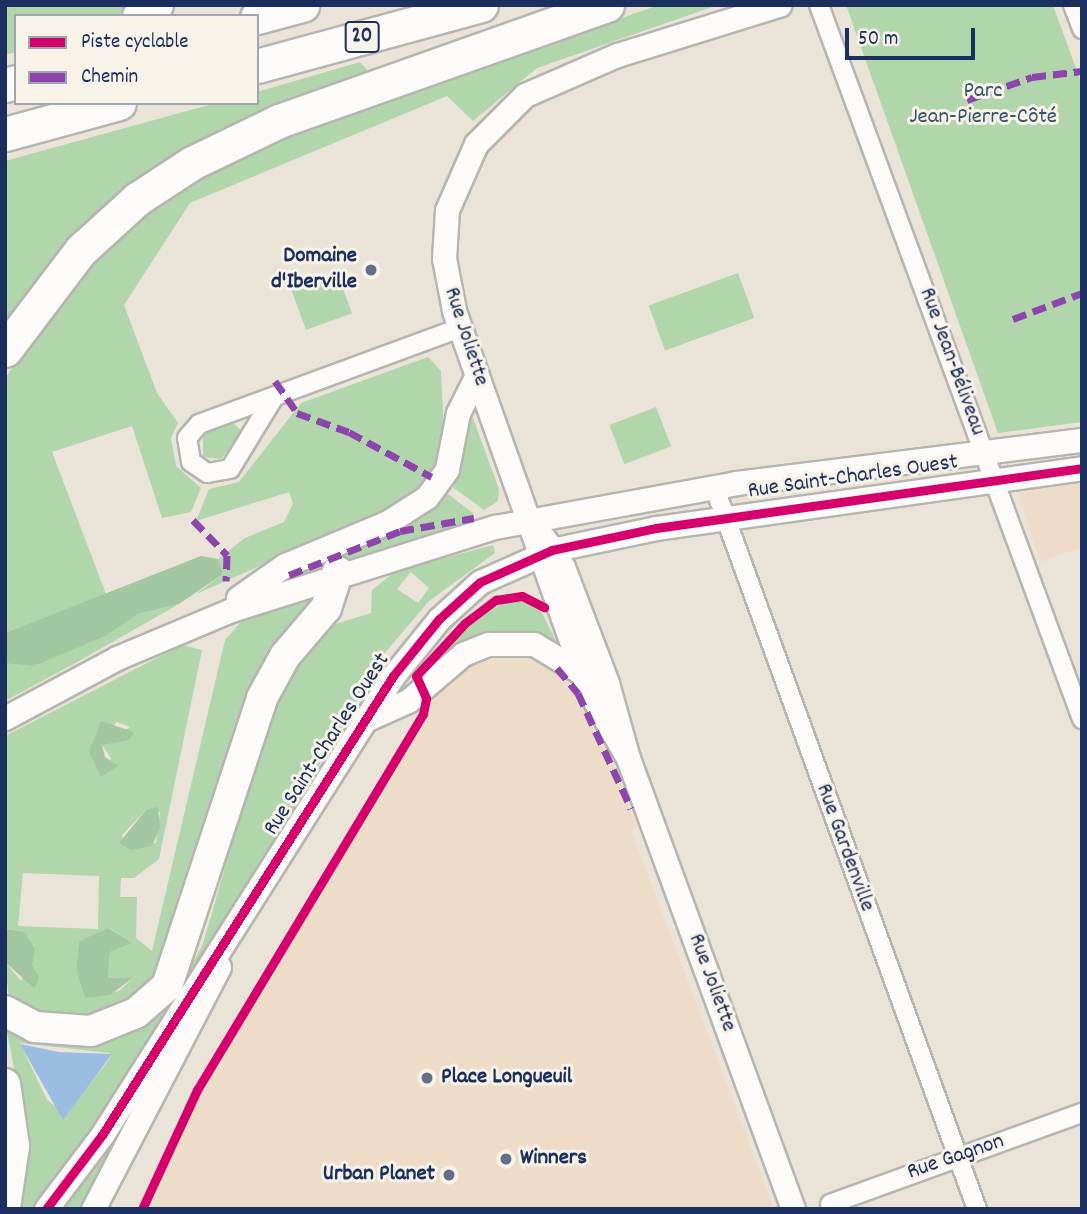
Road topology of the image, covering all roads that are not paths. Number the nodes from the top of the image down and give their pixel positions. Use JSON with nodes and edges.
{"nodes":[{"id":1,"x":302,"y":5,"type":"edge"},
{"id":2,"x":481,"y":5,"type":"edge"},
{"id":3,"x":607,"y":5,"type":"edge"},
{"id":4,"x":779,"y":5,"type":"edge"},
{"id":5,"x":819,"y":5,"type":"edge"},
{"id":6,"x":1073,"y":5,"type":"edge"},
{"id":7,"x":259,"y":16,"type":"edge"},
{"id":8,"x":1082,"y":29,"type":"edge"},
{"id":9,"x":259,"y":65,"type":"edge"},
{"id":10,"x":112,"y":105,"type":"edge"},
{"id":11,"x":5,"y":134,"type":"edge"},
{"id":12,"x":460,"y":328,"type":"junction"},
{"id":13,"x":5,"y":350,"type":"edge"},
{"id":14,"x":477,"y":375,"type":"junction"},
{"id":15,"x":274,"y":397,"type":"junction"},
{"id":16,"x":1082,"y":440,"type":"edge"},
{"id":17,"x":984,"y":451,"type":"junction"},
{"id":18,"x":1082,"y":468,"type":"edge"},
{"id":19,"x":993,"y":477,"type":"junction"},
{"id":20,"x":714,"y":486,"type":"junction"},
{"id":21,"x":722,"y":517,"type":"junction"},
{"id":22,"x":532,"y":521,"type":"junction"},
{"id":23,"x":547,"y":552,"type":"junction"},
{"id":24,"x":338,"y":572,"type":"junction"},
{"id":25,"x":208,"y":619,"type":"junction"},
{"id":26,"x":582,"y":673,"type":"junction"},
{"id":27,"x":5,"y":718,"type":"edge"},
{"id":28,"x":1082,"y":719,"type":"edge"},
{"id":29,"x":363,"y":721,"type":"junction"},
{"id":30,"x":628,"y":758,"type":"junction"},
{"id":31,"x":241,"y":920,"type":"junction"},
{"id":32,"x":5,"y":1011,"type":"edge"},
{"id":33,"x":5,"y":1084,"type":"edge"},
{"id":34,"x":1082,"y":1113,"type":"edge"},
{"id":35,"x":958,"y":1156,"type":"junction"},
{"id":36,"x":830,"y":1204,"type":"dead end"},
{"id":37,"x":5,"y":1208,"type":"edge"},
{"id":38,"x":46,"y":1209,"type":"edge"},
{"id":39,"x":93,"y":1209,"type":"edge"},
{"id":40,"x":793,"y":1209,"type":"edge"},
{"id":41,"x":978,"y":1209,"type":"edge"}],
"edges":[{"from":1,"to":7,"type":"highway"},
{"from":2,"to":9,"type":"highway","number":"20"},
{"from":3,"to":13,"type":"highway"},
{"from":4,"to":12,"type":"street","name":"Rue Joliette"},
{"from":5,"to":17,"type":"street","name":"Rue Jean-Béliveau"},
{"from":6,"to":8,"type":"street"},
{"from":10,"to":11,"type":"highway"},
{"from":12,"to":14,"type":"street","name":"Rue Joliette"},
{"from":12,"to":15,"type":"street"},
{"from":14,"to":22,"type":"street","name":"Rue Joliette"},
{"from":14,"to":25,"type":"street"},
{"from":15,"to":15,"type":"street"},
{"from":16,"to":17,"type":"street","name":"Rue Saint-Charles Ouest"},
{"from":17,"to":19,"type":"street","name":"Rue Jean-Béliveau"},
{"from":17,"to":20,"type":"street","name":"Rue Saint-Charles Ouest"},
{"from":18,"to":19,"type":"street","name":"Rue Saint-Charles Ouest"},
{"from":19,"to":21,"type":"street","name":"Rue Saint-Charles Ouest"},
{"from":19,"to":28,"type":"street","name":"Rue Jean-Béliveau"},
{"from":20,"to":21,"type":"street","name":"Rue Gardenville"},
{"from":20,"to":22,"type":"street","name":"Rue Saint-Charles Ouest"},
{"from":21,"to":23,"type":"street","name":"Rue Saint-Charles Ouest"},
{"from":21,"to":35,"type":"street","name":"Rue Gardenville"},
{"from":22,"to":23,"type":"street","name":"Rue Joliette"},
{"from":22,"to":24,"type":"street","name":"Rue Saint-Charles Ouest"},
{"from":23,"to":26,"type":"street","name":"Rue Joliette"},
{"from":23,"to":29,"type":"street","name":"Rue Saint-Charles Ouest"},
{"from":23,"to":30,"type":"street","name":"Rue Joliette"},
{"from":24,"to":25,"type":"street","name":"Rue Saint-Charles Ouest"},
{"from":24,"to":32,"type":"highway"},
{"from":25,"to":27,"type":"street","name":"Rue Saint-Charles Ouest"},
{"from":26,"to":29,"type":"street"},
{"from":26,"to":30,"type":"street","name":"Rue Joliette"},
{"from":29,"to":31,"type":"street","name":"Rue Saint-Charles Ouest"},
{"from":30,"to":40,"type":"street","name":"Rue Joliette"},
{"from":31,"to":38,"type":"street","name":"Rue Saint-Charles Ouest"},
{"from":31,"to":39,"type":"street"},
{"from":33,"to":37,"type":"highway"},
{"from":34,"to":35,"type":"street","name":"Rue Gagnon"},
{"from":35,"to":36,"type":"street","name":"Rue Gagnon"},
{"from":35,"to":41,"type":"street","name":"Rue Gardenville"}]}
